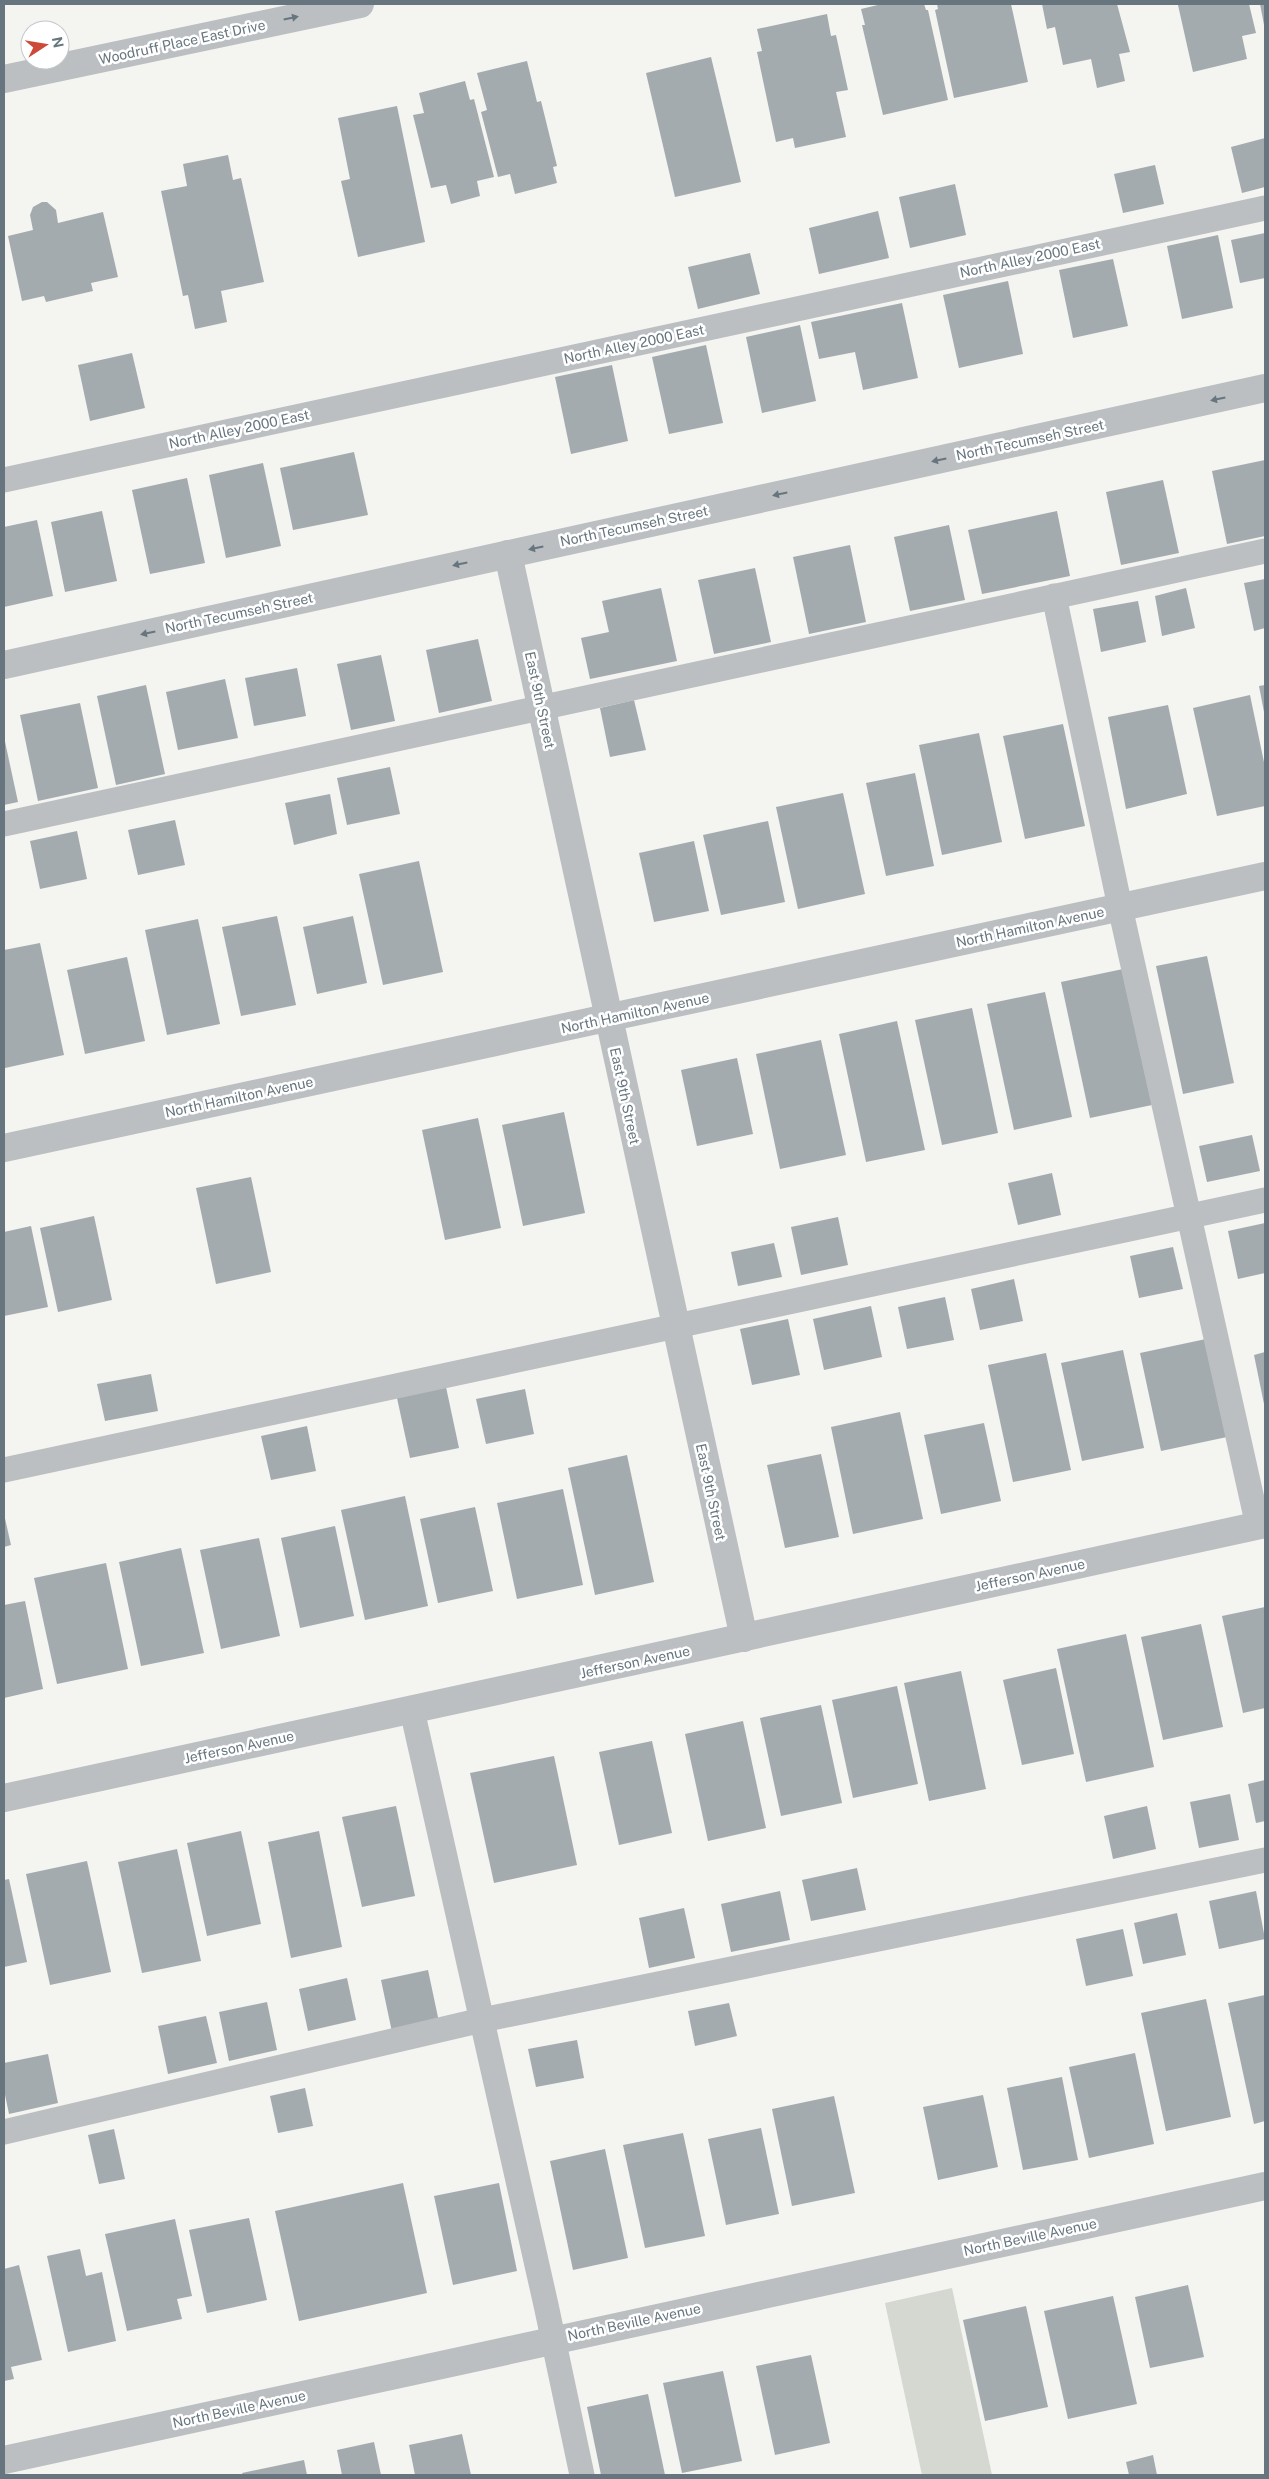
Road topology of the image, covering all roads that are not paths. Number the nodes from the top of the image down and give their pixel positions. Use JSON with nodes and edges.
{"nodes":[{"id":1,"x":360,"y":4,"type":"edge"},
{"id":2,"x":4,"y":79,"type":"edge"},
{"id":3,"x":1265,"y":208,"type":"edge"},
{"id":4,"x":1265,"y":388,"type":"edge"},
{"id":5,"x":4,"y":480,"type":"edge"},
{"id":6,"x":1265,"y":551,"type":"edge"},
{"id":7,"x":508,"y":554,"type":"junction"},
{"id":8,"x":1054,"y":596,"type":"junction"},
{"id":9,"x":4,"y":665,"type":"edge"},
{"id":10,"x":541,"y":707,"type":"junction"},
{"id":11,"x":4,"y":824,"type":"edge"},
{"id":12,"x":1265,"y":876,"type":"edge"},
{"id":13,"x":1120,"y":907,"type":"junction"},
{"id":14,"x":608,"y":1018,"type":"junction"},
{"id":15,"x":4,"y":1148,"type":"edge"},
{"id":16,"x":1265,"y":1200,"type":"edge"},
{"id":17,"x":1189,"y":1216,"type":"junction"},
{"id":18,"x":675,"y":1327,"type":"junction"},
{"id":19,"x":4,"y":1470,"type":"edge"},
{"id":20,"x":1262,"y":1525,"type":"edge"},
{"id":21,"x":744,"y":1638,"type":"junction"},
{"id":22,"x":412,"y":1710,"type":"junction"},
{"id":23,"x":4,"y":1798,"type":"edge"},
{"id":24,"x":1265,"y":1860,"type":"edge"},
{"id":25,"x":482,"y":2020,"type":"junction"},
{"id":26,"x":4,"y":2132,"type":"edge"},
{"id":27,"x":1265,"y":2186,"type":"edge"},
{"id":28,"x":553,"y":2340,"type":"junction"},
{"id":29,"x":4,"y":2460,"type":"edge"},
{"id":30,"x":582,"y":2475,"type":"edge"}],
"edges":[{"from":2,"to":1,"type":"street","name":"Woodruff Place East Drive","one_way":true},
{"from":3,"to":5,"type":"lane","name":"North Alley 2000 East"},
{"from":4,"to":7,"type":"street","name":"North Tecumseh Street","one_way":true},
{"from":6,"to":8,"type":"lane"},
{"from":7,"to":9,"type":"street","name":"North Tecumseh Street","one_way":true},
{"from":7,"to":10,"type":"street","name":"East 9th Street"},
{"from":8,"to":10,"type":"lane"},
{"from":8,"to":13,"type":"lane"},
{"from":10,"to":11,"type":"lane"},
{"from":10,"to":14,"type":"street","name":"East 9th Street"},
{"from":12,"to":13,"type":"street","name":"North Hamilton Avenue"},
{"from":13,"to":14,"type":"street","name":"North Hamilton Avenue"},
{"from":13,"to":17,"type":"lane"},
{"from":14,"to":15,"type":"street","name":"North Hamilton Avenue"},
{"from":14,"to":18,"type":"street","name":"East 9th Street"},
{"from":16,"to":17,"type":"lane"},
{"from":17,"to":18,"type":"lane"},
{"from":17,"to":20,"type":"lane"},
{"from":18,"to":19,"type":"lane"},
{"from":18,"to":21,"type":"street","name":"East 9th Street"},
{"from":20,"to":21,"type":"street","name":"Jefferson Avenue"},
{"from":21,"to":22,"type":"street","name":"Jefferson Avenue"},
{"from":22,"to":23,"type":"street","name":"Jefferson Avenue"},
{"from":22,"to":25,"type":"lane"},
{"from":24,"to":25,"type":"lane"},
{"from":25,"to":26,"type":"lane"},
{"from":25,"to":28,"type":"lane"},
{"from":27,"to":28,"type":"street","name":"North Beville Avenue"},
{"from":28,"to":29,"type":"street","name":"North Beville Avenue"},
{"from":28,"to":30,"type":"lane"}]}
